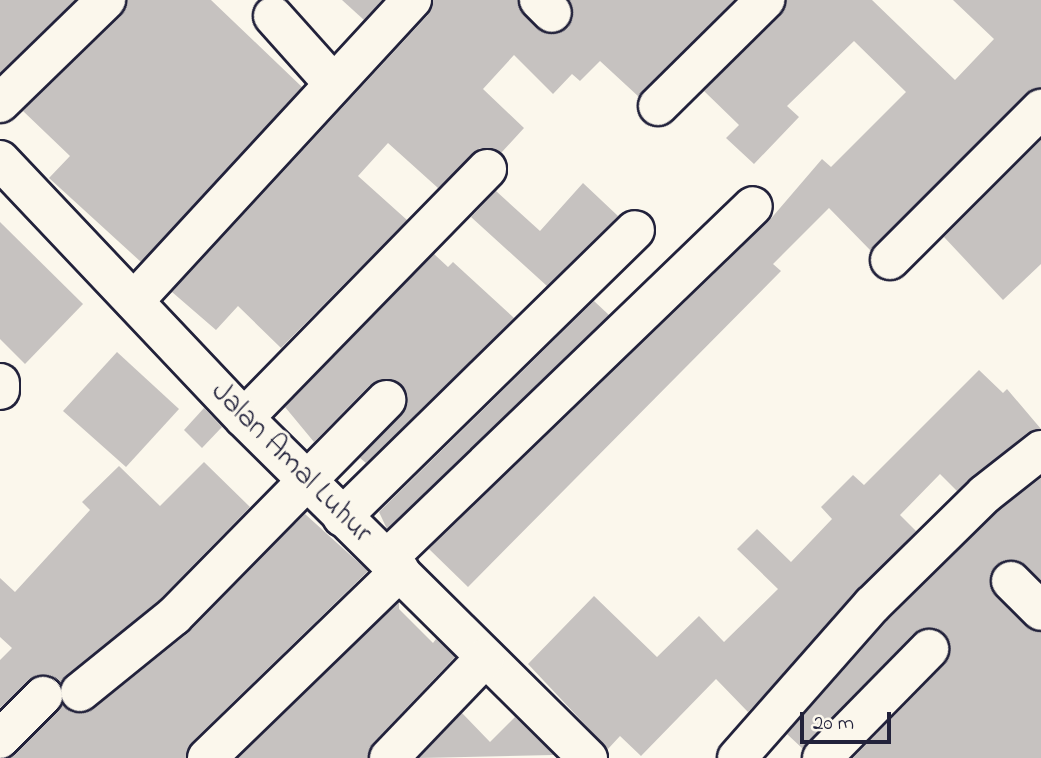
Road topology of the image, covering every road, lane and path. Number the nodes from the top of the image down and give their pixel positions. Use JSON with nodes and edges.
{"nodes":[{"id":1,"x":106,"y":0,"type":"edge"},
{"id":2,"x":412,"y":0,"type":"edge"},
{"id":3,"x":765,"y":0,"type":"edge"},
{"id":4,"x":273,"y":16,"type":"dead end"},
{"id":5,"x":333,"y":83,"type":"junction"},
{"id":6,"x":0,"y":103,"type":"edge"},
{"id":7,"x":658,"y":106,"type":"dead end"},
{"id":8,"x":1041,"y":109,"type":"edge"},
{"id":9,"x":0,"y":160,"type":"edge"},
{"id":10,"x":487,"y":169,"type":"dead end"},
{"id":11,"x":753,"y":206,"type":"dead end"},
{"id":12,"x":635,"y":230,"type":"dead end"},
{"id":13,"x":890,"y":260,"type":"dead end"},
{"id":14,"x":134,"y":301,"type":"junction"},
{"id":15,"x":0,"y":383,"type":"edge"},
{"id":16,"x":0,"y":390,"type":"edge"},
{"id":17,"x":386,"y":400,"type":"dead end"},
{"id":18,"x":244,"y":418,"type":"junction"},
{"id":19,"x":1041,"y":450,"type":"edge"},
{"id":20,"x":307,"y":481,"type":"junction"},
{"id":21,"x":342,"y":517,"type":"junction"},
{"id":22,"x":394,"y":565,"type":"junction"},
{"id":23,"x":1011,"y":581,"type":"dead end"},
{"id":24,"x":1041,"y":611,"type":"edge"},
{"id":25,"x":929,"y":649,"type":"dead end"},
{"id":26,"x":485,"y":657,"type":"junction"},
{"id":27,"x":0,"y":738,"type":"edge"},
{"id":28,"x":579,"y":755,"type":"edge"},
{"id":29,"x":207,"y":758,"type":"edge"},
{"id":30,"x":389,"y":758,"type":"edge"},
{"id":31,"x":737,"y":758,"type":"edge"},
{"id":32,"x":822,"y":758,"type":"edge"}],
"edges":[{"from":1,"to":6,"type":"street"},
{"from":2,"to":5,"type":"street"},
{"from":3,"to":7,"type":"street"},
{"from":4,"to":5,"type":"street"},
{"from":5,"to":14,"type":"street"},
{"from":8,"to":13,"type":"street"},
{"from":9,"to":14,"type":"street","name":"Jalan Amal Luhur"},
{"from":10,"to":18,"type":"street"},
{"from":11,"to":22,"type":"street"},
{"from":12,"to":21,"type":"street"},
{"from":14,"to":18,"type":"street","name":"Jalan Amal Luhur"},
{"from":15,"to":16,"type":"street"},
{"from":17,"to":20,"type":"street"},
{"from":18,"to":20,"type":"street","name":"Jalan Amal Luhur"},
{"from":19,"to":31,"type":"street"},
{"from":20,"to":21,"type":"street","name":"Jalan Amal Luhur"},
{"from":20,"to":27,"type":"street"},
{"from":21,"to":22,"type":"street","name":"Jalan Amal Luhur"},
{"from":22,"to":26,"type":"street","name":"Jalan Amal Luhur"},
{"from":22,"to":29,"type":"street"},
{"from":23,"to":24,"type":"street"},
{"from":25,"to":32,"type":"street"},
{"from":26,"to":28,"type":"street","name":"Jalan Amal Luhur"},
{"from":26,"to":30,"type":"street"}]}
